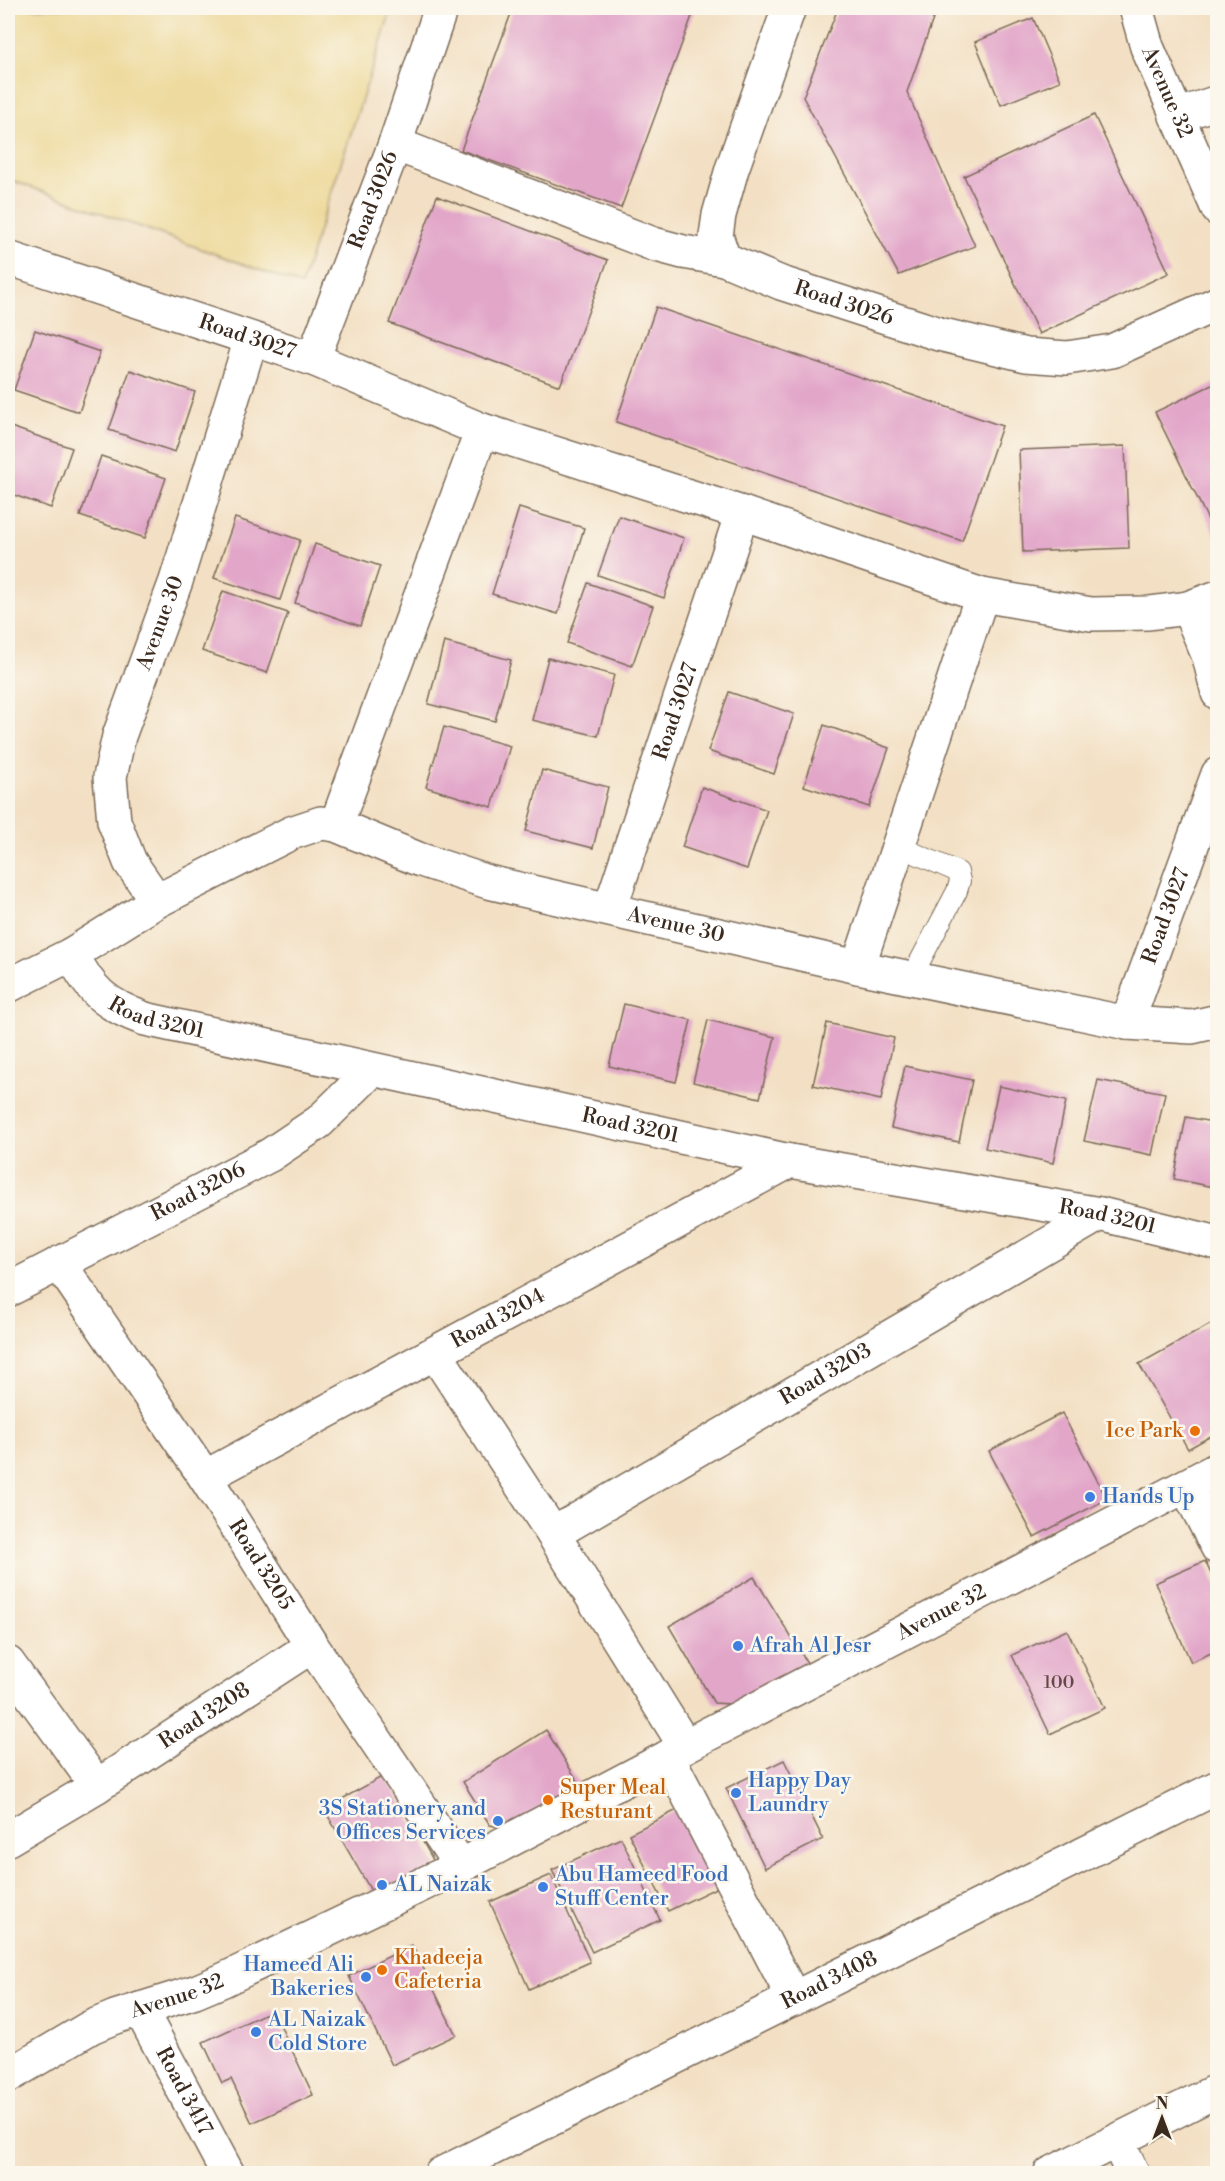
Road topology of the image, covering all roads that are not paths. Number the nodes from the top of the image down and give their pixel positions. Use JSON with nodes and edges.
{"nodes":[{"id":1,"x":441,"y":8,"type":"edge"},
{"id":2,"x":789,"y":8,"type":"edge"},
{"id":3,"x":1136,"y":8,"type":"edge"},
{"id":4,"x":1218,"y":102,"type":"edge"},
{"id":5,"x":1176,"y":116,"type":"junction"},
{"id":6,"x":395,"y":144,"type":"junction"},
{"id":7,"x":1218,"y":209,"type":"edge"},
{"id":8,"x":8,"y":258,"type":"edge"},
{"id":9,"x":724,"y":259,"type":"junction"},
{"id":10,"x":1218,"y":303,"type":"edge"},
{"id":11,"x":251,"y":339,"type":"junction"},
{"id":12,"x":313,"y":359,"type":"junction"},
{"id":13,"x":482,"y":430,"type":"junction"},
{"id":14,"x":742,"y":513,"type":"junction"},
{"id":15,"x":982,"y":595,"type":"junction"},
{"id":16,"x":1203,"y":602,"type":"edge"},
{"id":17,"x":1218,"y":693,"type":"edge"},
{"id":18,"x":1218,"y":774,"type":"edge"},
{"id":19,"x":336,"y":825,"type":"junction"},
{"id":20,"x":898,"y":846,"type":"junction"},
{"id":21,"x":157,"y":901,"type":"junction"},
{"id":22,"x":610,"y":909,"type":"junction"},
{"id":23,"x":72,"y":954,"type":"junction"},
{"id":24,"x":858,"y":967,"type":"junction"},
{"id":25,"x":911,"y":978,"type":"junction"},
{"id":26,"x":8,"y":986,"type":"edge"},
{"id":27,"x":1218,"y":1021,"type":"edge"},
{"id":28,"x":1126,"y":1023,"type":"junction"},
{"id":29,"x":372,"y":1070,"type":"junction"},
{"id":30,"x":790,"y":1161,"type":"junction"},
{"id":31,"x":1100,"y":1214,"type":"junction"},
{"id":32,"x":1218,"y":1243,"type":"edge"},
{"id":33,"x":59,"y":1263,"type":"junction"},
{"id":34,"x":8,"y":1290,"type":"edge"},
{"id":35,"x":435,"y":1353,"type":"junction"},
{"id":36,"x":1218,"y":1469,"type":"edge"},
{"id":37,"x":205,"y":1477,"type":"junction"},
{"id":38,"x":1186,"y":1486,"type":"junction"},
{"id":39,"x":553,"y":1534,"type":"junction"},
{"id":40,"x":1218,"y":1548,"type":"edge"},
{"id":41,"x":312,"y":1646,"type":"junction"},
{"id":42,"x":8,"y":1663,"type":"edge"},
{"id":43,"x":677,"y":1752,"type":"junction"},
{"id":44,"x":97,"y":1786,"type":"junction"},
{"id":45,"x":1218,"y":1787,"type":"edge"},
{"id":46,"x":8,"y":1839,"type":"edge"},
{"id":47,"x":461,"y":1866,"type":"junction"},
{"id":48,"x":794,"y":1999,"type":"junction"},
{"id":49,"x":140,"y":2009,"type":"junction"},
{"id":50,"x":8,"y":2076,"type":"edge"},
{"id":51,"x":1218,"y":2090,"type":"edge"},
{"id":52,"x":1117,"y":2141,"type":"junction"},
{"id":53,"x":228,"y":2174,"type":"edge"},
{"id":54,"x":441,"y":2174,"type":"edge"},
{"id":55,"x":1050,"y":2174,"type":"edge"},
{"id":56,"x":1133,"y":2174,"type":"edge"}],
"edges":[{"from":1,"to":6,"type":"street","name":"Road 3026"},
{"from":2,"to":9,"type":"street"},
{"from":3,"to":5,"type":"street","name":"Avenue 32"},
{"from":4,"to":5,"type":"street"},
{"from":5,"to":7,"type":"street","name":"Avenue 32"},
{"from":6,"to":9,"type":"street","name":"Road 3026"},
{"from":6,"to":12,"type":"street","name":"Road 3026"},
{"from":8,"to":11,"type":"street","name":"Road 3027"},
{"from":9,"to":10,"type":"street","name":"Road 3026"},
{"from":11,"to":12,"type":"street","name":"Road 3027"},
{"from":11,"to":21,"type":"street","name":"Avenue 30"},
{"from":12,"to":13,"type":"street","name":"Road 3027"},
{"from":13,"to":14,"type":"street","name":"Road 3027"},
{"from":13,"to":19,"type":"street"},
{"from":14,"to":15,"type":"street","name":"Road 3027"},
{"from":14,"to":22,"type":"street","name":"Road 3027"},
{"from":15,"to":16,"type":"street","name":"Road 3027"},
{"from":15,"to":20,"type":"street"},
{"from":16,"to":17,"type":"street","name":"Road 3027"},
{"from":18,"to":28,"type":"street","name":"Road 3027"},
{"from":19,"to":21,"type":"street","name":"Avenue 30"},
{"from":19,"to":22,"type":"street","name":"Avenue 30"},
{"from":20,"to":24,"type":"street"},
{"from":20,"to":25,"type":"lane"},
{"from":21,"to":23,"type":"street","name":"Avenue 30"},
{"from":22,"to":24,"type":"street","name":"Avenue 30"},
{"from":23,"to":26,"type":"street","name":"Avenue 30"},
{"from":23,"to":29,"type":"street","name":"Road 3201"},
{"from":24,"to":25,"type":"street","name":"Avenue 30"},
{"from":25,"to":28,"type":"street","name":"Avenue 30"},
{"from":27,"to":28,"type":"street","name":"Avenue 30"},
{"from":29,"to":30,"type":"street","name":"Road 3201"},
{"from":29,"to":33,"type":"street","name":"Road 3206"},
{"from":30,"to":31,"type":"street","name":"Road 3201"},
{"from":30,"to":35,"type":"street","name":"Road 3204"},
{"from":31,"to":32,"type":"street","name":"Road 3201"},
{"from":31,"to":39,"type":"street","name":"Road 3203"},
{"from":33,"to":34,"type":"street","name":"Road 3206"},
{"from":33,"to":37,"type":"street","name":"Road 3205"},
{"from":35,"to":37,"type":"street","name":"Road 3204"},
{"from":35,"to":39,"type":"street"},
{"from":36,"to":38,"type":"street","name":"Avenue 32"},
{"from":37,"to":41,"type":"street","name":"Road 3205"},
{"from":38,"to":40,"type":"street"},
{"from":38,"to":43,"type":"street","name":"Avenue 32"},
{"from":39,"to":43,"type":"street"},
{"from":41,"to":44,"type":"street","name":"Road 3208"},
{"from":41,"to":47,"type":"street","name":"Road 3205"},
{"from":42,"to":44,"type":"street"},
{"from":43,"to":47,"type":"street","name":"Avenue 32"},
{"from":43,"to":48,"type":"street"},
{"from":44,"to":46,"type":"street","name":"Road 3208"},
{"from":45,"to":48,"type":"street","name":"Road 3408"},
{"from":47,"to":49,"type":"street","name":"Avenue 32"},
{"from":48,"to":54,"type":"street","name":"Road 3408"},
{"from":49,"to":50,"type":"street","name":"Avenue 32"},
{"from":49,"to":53,"type":"street","name":"Road 3417"},
{"from":51,"to":52,"type":"street"},
{"from":52,"to":55,"type":"street"},
{"from":52,"to":56,"type":"street"}]}
